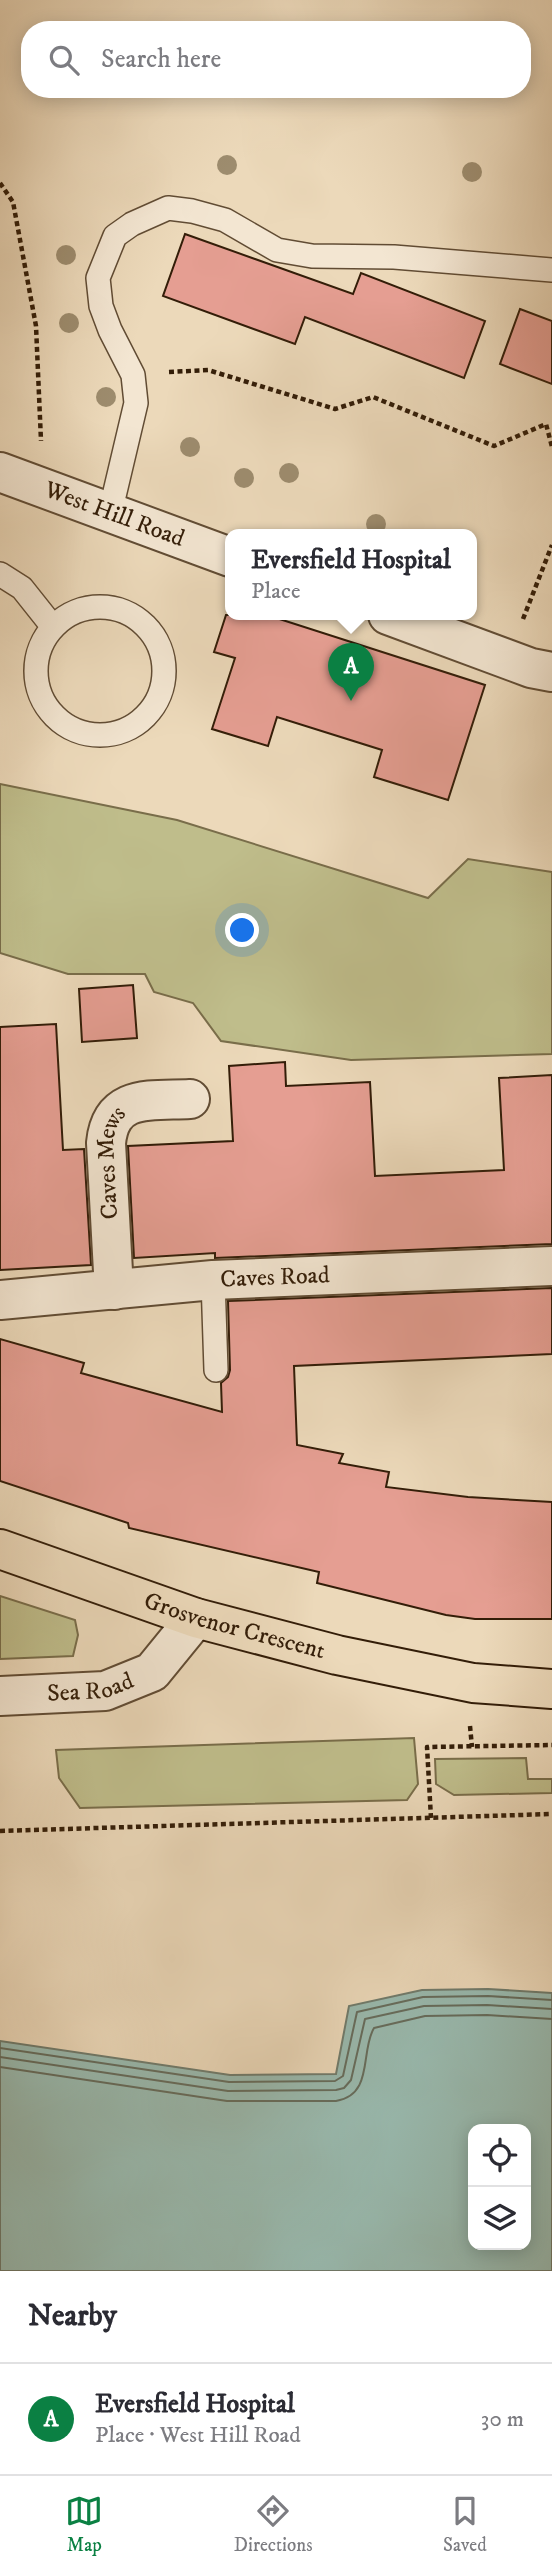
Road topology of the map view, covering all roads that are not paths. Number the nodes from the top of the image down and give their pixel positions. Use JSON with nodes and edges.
{"nodes":[{"id":1,"x":552,"y":270,"type":"edge"},
{"id":2,"x":0,"y":472,"type":"edge"},
{"id":3,"x":110,"y":513,"type":"junction"},
{"id":4,"x":225,"y":555,"type":"edge"},
{"id":5,"x":0,"y":574,"type":"edge"},
{"id":6,"x":402,"y":620,"type":"edge"},
{"id":7,"x":53,"y":627,"type":"junction"},
{"id":8,"x":552,"y":672,"type":"edge"},
{"id":9,"x":190,"y":1098,"type":"dead end"},
{"id":10,"x":552,"y":1266,"type":"edge"},
{"id":11,"x":213,"y":1280,"type":"junction"},
{"id":12,"x":114,"y":1290,"type":"junction"},
{"id":13,"x":0,"y":1300,"type":"edge"},
{"id":14,"x":216,"y":1370,"type":"dead end"},
{"id":15,"x":0,"y":1549,"type":"edge"},
{"id":16,"x":196,"y":1618,"type":"junction"},
{"id":17,"x":552,"y":1689,"type":"edge"},
{"id":18,"x":0,"y":1696,"type":"edge"}],
"edges":[{"from":1,"to":3,"type":"lane"},
{"from":2,"to":3,"type":"street","name":"West Hill Road"},
{"from":3,"to":4,"type":"street","name":"West Hill Road"},
{"from":5,"to":7,"type":"lane"},
{"from":6,"to":8,"type":"street"},
{"from":7,"to":7,"type":"lane"},
{"from":9,"to":12,"type":"street","name":"Caves Mews"},
{"from":10,"to":11,"type":"street","name":"Caves Road"},
{"from":11,"to":12,"type":"street","name":"Caves Road"},
{"from":11,"to":14,"type":"lane"},
{"from":12,"to":13,"type":"street","name":"Caves Road"},
{"from":15,"to":16,"type":"highway","name":"Grosvenor Crescent"},
{"from":16,"to":17,"type":"highway","name":"Grosvenor Crescent"},
{"from":16,"to":18,"type":"street","name":"Sea Road"}]}
